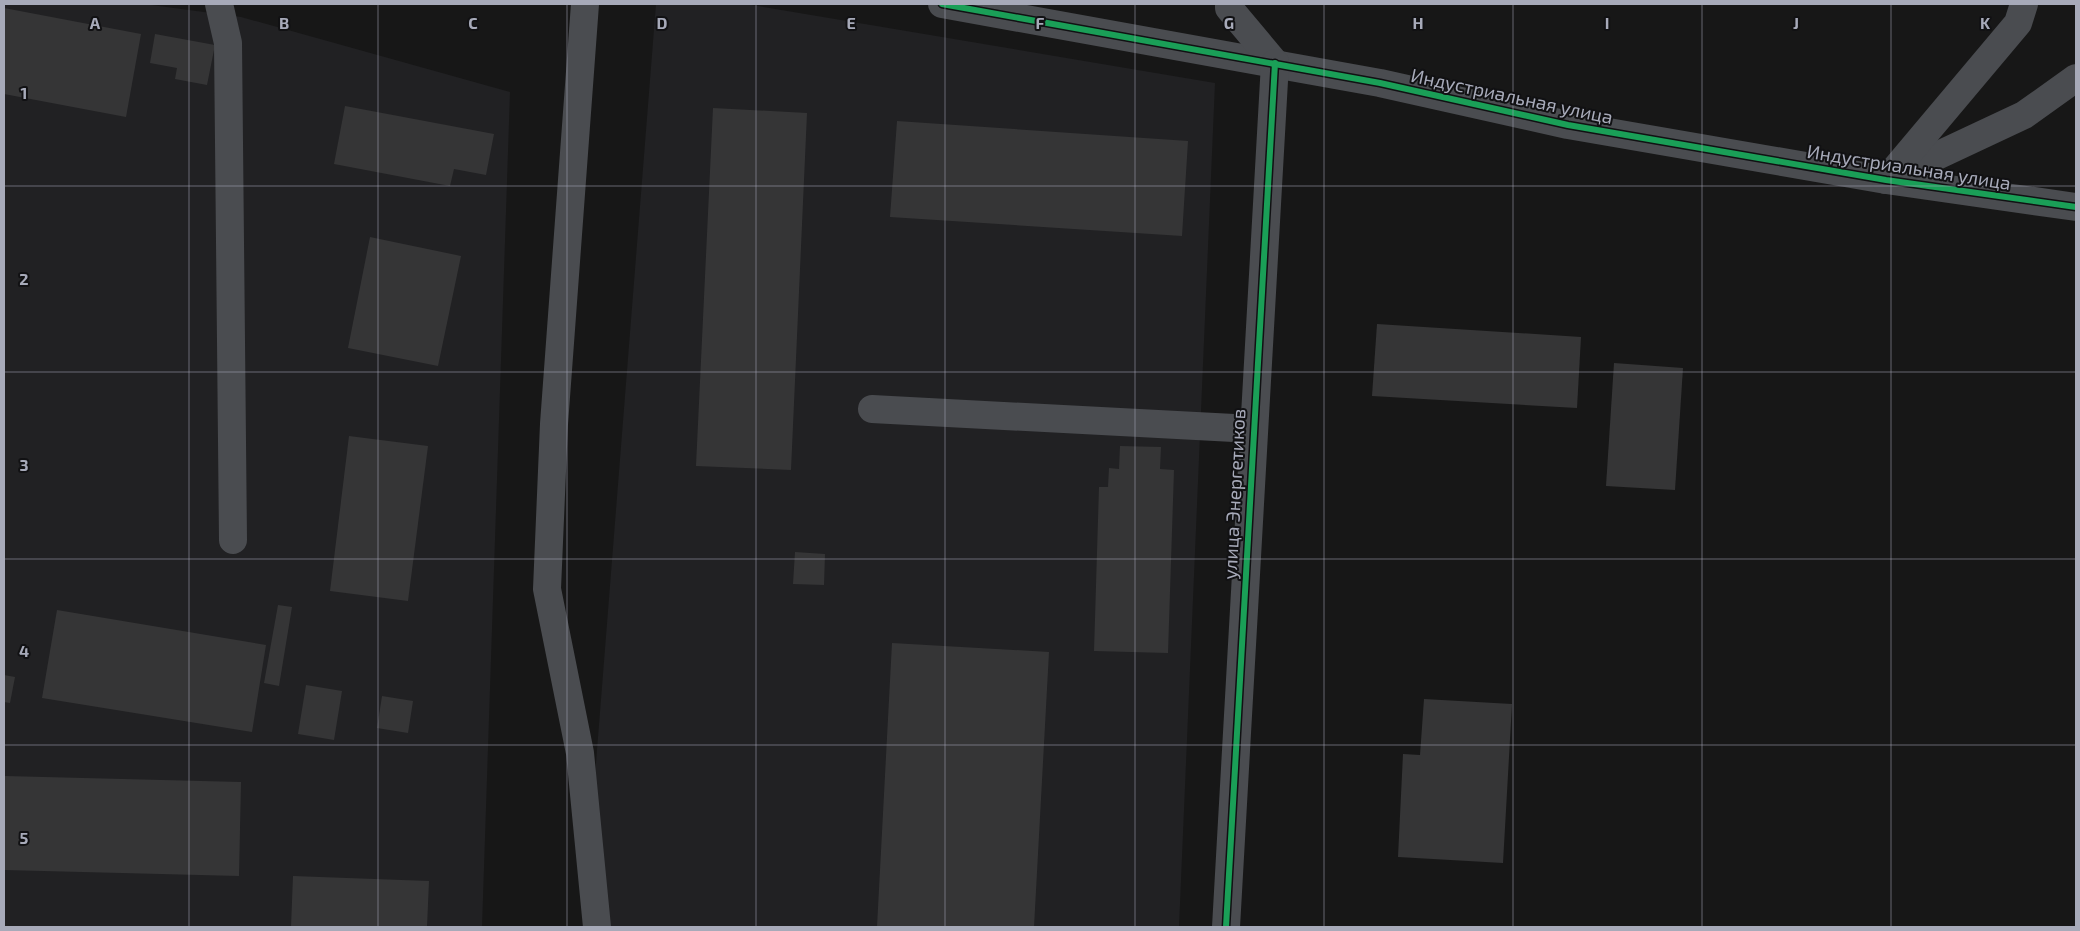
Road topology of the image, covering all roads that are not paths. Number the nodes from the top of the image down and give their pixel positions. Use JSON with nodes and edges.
{"nodes":[{"id":1,"x":219,"y":4,"type":"edge"},
{"id":2,"x":586,"y":4,"type":"edge"},
{"id":3,"x":942,"y":4,"type":"edge"},
{"id":4,"x":1229,"y":4,"type":"edge"},
{"id":5,"x":2024,"y":4,"type":"edge"},
{"id":6,"x":1275,"y":63,"type":"junction"},
{"id":7,"x":2076,"y":78,"type":"edge"},
{"id":8,"x":1886,"y":180,"type":"junction"},
{"id":9,"x":2076,"y":207,"type":"edge"},
{"id":10,"x":872,"y":409,"type":"dead end"},
{"id":11,"x":1253,"y":429,"type":"junction"},
{"id":12,"x":233,"y":540,"type":"dead end"},
{"id":13,"x":597,"y":927,"type":"edge"},
{"id":14,"x":1226,"y":927,"type":"edge"}],
"edges":[{"from":1,"to":12,"type":"street"},
{"from":2,"to":13,"type":"street"},
{"from":3,"to":6,"type":"street","name":"Индустриальная улица"},
{"from":4,"to":6,"type":"street"},
{"from":5,"to":8,"type":"street"},
{"from":6,"to":8,"type":"street","name":"Индустриальная улица"},
{"from":6,"to":11,"type":"street","name":"улица Энергетиков"},
{"from":7,"to":8,"type":"street"},
{"from":8,"to":9,"type":"street","name":"Индустриальная улица"},
{"from":10,"to":11,"type":"street"},
{"from":11,"to":14,"type":"street","name":"улица Энергетиков"}]}
